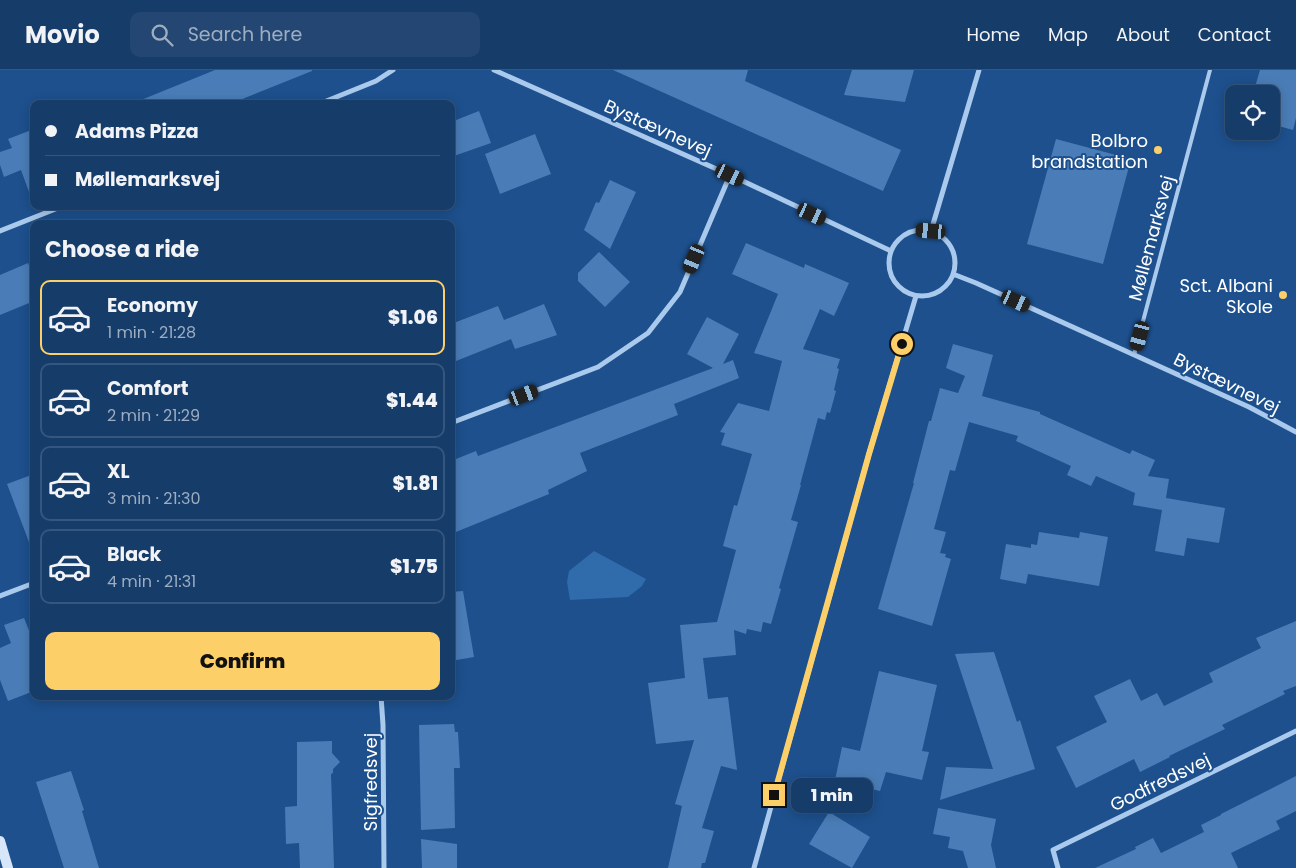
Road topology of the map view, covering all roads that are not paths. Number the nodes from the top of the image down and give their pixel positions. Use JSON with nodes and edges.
{"nodes":[{"id":1,"x":393,"y":70,"type":"edge"},
{"id":2,"x":494,"y":70,"type":"edge"},
{"id":3,"x":979,"y":70,"type":"edge"},
{"id":4,"x":1210,"y":70,"type":"edge"},
{"id":5,"x":329,"y":100,"type":"edge"},
{"id":6,"x":730,"y":175,"type":"junction"},
{"id":7,"x":53,"y":210,"type":"edge"},
{"id":8,"x":0,"y":231,"type":"edge"},
{"id":9,"x":931,"y":231,"type":"junction"},
{"id":10,"x":891,"y":251,"type":"junction"},
{"id":11,"x":953,"y":274,"type":"junction"},
{"id":12,"x":916,"y":296,"type":"junction"},
{"id":13,"x":1134,"y":355,"type":"junction"},
{"id":14,"x":455,"y":421,"type":"edge"},
{"id":15,"x":1296,"y":432,"type":"edge"},
{"id":16,"x":30,"y":585,"type":"edge"},
{"id":17,"x":0,"y":596,"type":"edge"},
{"id":18,"x":381,"y":700,"type":"edge"},
{"id":19,"x":1296,"y":731,"type":"edge"},
{"id":20,"x":0,"y":841,"type":"edge"},
{"id":21,"x":8,"y":868,"type":"edge"},
{"id":22,"x":384,"y":868,"type":"edge"},
{"id":23,"x":754,"y":868,"type":"edge"},
{"id":24,"x":1058,"y":868,"type":"edge"}],
"edges":[{"from":1,"to":5,"type":"street"},
{"from":2,"to":6,"type":"street","name":"Bystævnevej"},
{"from":3,"to":9,"type":"street"},
{"from":4,"to":13,"type":"lane","name":"Møllemarksvej"},
{"from":6,"to":10,"type":"street","name":"Bystævnevej"},
{"from":6,"to":14,"type":"street"},
{"from":7,"to":8,"type":"street"},
{"from":9,"to":10,"type":"street"},
{"from":9,"to":11,"type":"street"},
{"from":10,"to":12,"type":"street"},
{"from":11,"to":12,"type":"street"},
{"from":11,"to":13,"type":"street","name":"Bystævnevej"},
{"from":12,"to":23,"type":"street"},
{"from":13,"to":15,"type":"street","name":"Bystævnevej"},
{"from":16,"to":17,"type":"street"},
{"from":18,"to":22,"type":"street","name":"Sigfredsvej"},
{"from":19,"to":24,"type":"street","name":"Godfredsvej"},
{"from":20,"to":21,"type":"main road"}]}
